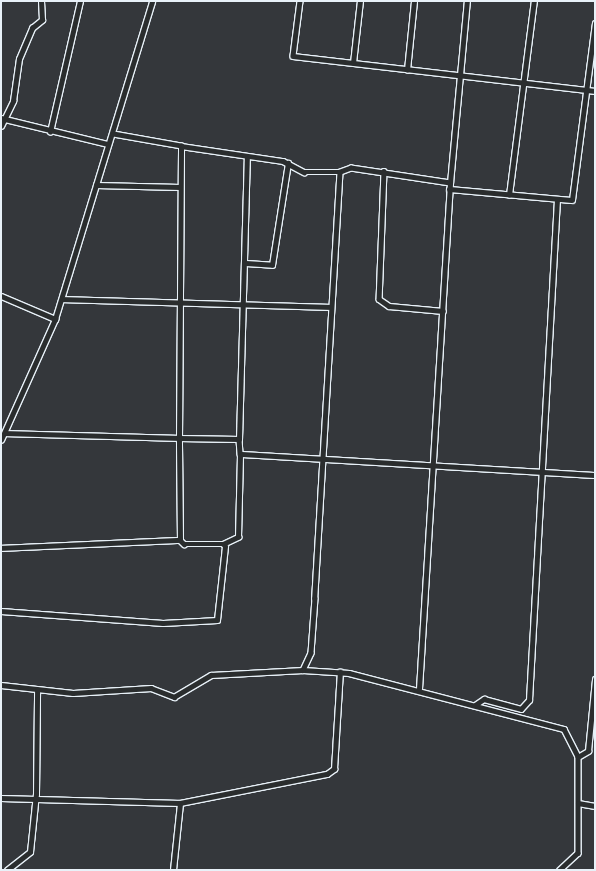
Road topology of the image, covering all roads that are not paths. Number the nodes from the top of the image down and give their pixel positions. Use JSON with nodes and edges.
{"nodes":[{"id":1,"x":41,"y":1,"type":"edge"},
{"id":2,"x":80,"y":1,"type":"edge"},
{"id":3,"x":152,"y":1,"type":"edge"},
{"id":4,"x":300,"y":1,"type":"edge"},
{"id":5,"x":360,"y":1,"type":"edge"},
{"id":6,"x":414,"y":1,"type":"edge"},
{"id":7,"x":467,"y":1,"type":"edge"},
{"id":8,"x":534,"y":1,"type":"edge"},
{"id":9,"x":595,"y":23,"type":"edge"},
{"id":10,"x":353,"y":63,"type":"junction"},
{"id":11,"x":407,"y":70,"type":"junction"},
{"id":12,"x":458,"y":75,"type":"junction"},
{"id":13,"x":523,"y":83,"type":"junction"},
{"id":14,"x":586,"y":90,"type":"junction"},
{"id":15,"x":595,"y":92,"type":"edge"},
{"id":16,"x":3,"y":119,"type":"edge"},
{"id":17,"x":1,"y":126,"type":"edge"},
{"id":18,"x":50,"y":132,"type":"junction"},
{"id":19,"x":113,"y":134,"type":"junction"},
{"id":20,"x":108,"y":144,"type":"junction"},
{"id":21,"x":181,"y":146,"type":"junction"},
{"id":22,"x":247,"y":158,"type":"junction"},
{"id":23,"x":288,"y":163,"type":"junction"},
{"id":24,"x":384,"y":171,"type":"junction"},
{"id":25,"x":340,"y":172,"type":"junction"},
{"id":26,"x":450,"y":183,"type":"junction"},
{"id":27,"x":96,"y":185,"type":"junction"},
{"id":28,"x":180,"y":187,"type":"junction"},
{"id":29,"x":449,"y":189,"type":"junction"},
{"id":30,"x":509,"y":195,"type":"junction"},
{"id":31,"x":557,"y":201,"type":"junction"},
{"id":32,"x":246,"y":263,"type":"junction"},
{"id":33,"x":1,"y":296,"type":"edge"},
{"id":34,"x":62,"y":299,"type":"junction"},
{"id":35,"x":179,"y":302,"type":"junction"},
{"id":36,"x":245,"y":303,"type":"junction"},
{"id":37,"x":330,"y":307,"type":"junction"},
{"id":38,"x":443,"y":311,"type":"junction"},
{"id":39,"x":55,"y":319,"type":"junction"},
{"id":40,"x":5,"y":433,"type":"junction"},
{"id":41,"x":179,"y":438,"type":"junction"},
{"id":42,"x":239,"y":439,"type":"junction"},
{"id":43,"x":1,"y":440,"type":"edge"},
{"id":44,"x":240,"y":454,"type":"junction"},
{"id":45,"x":322,"y":458,"type":"junction"},
{"id":46,"x":433,"y":463,"type":"junction"},
{"id":47,"x":545,"y":470,"type":"junction"},
{"id":48,"x":595,"y":475,"type":"edge"},
{"id":49,"x":180,"y":540,"type":"junction"},
{"id":50,"x":226,"y":546,"type":"dead end"},
{"id":51,"x":1,"y":548,"type":"edge"},
{"id":52,"x":1,"y":611,"type":"edge"},
{"id":53,"x":303,"y":670,"type":"junction"},
{"id":54,"x":340,"y":672,"type":"junction"},
{"id":55,"x":595,"y":679,"type":"edge"},
{"id":56,"x":1,"y":685,"type":"edge"},
{"id":57,"x":419,"y":689,"type":"junction"},
{"id":58,"x":37,"y":690,"type":"junction"},
{"id":59,"x":475,"y":705,"type":"junction"},
{"id":60,"x":595,"y":740,"type":"edge"},
{"id":61,"x":589,"y":741,"type":"junction"},
{"id":62,"x":578,"y":757,"type":"junction"},
{"id":63,"x":1,"y":798,"type":"edge"},
{"id":64,"x":36,"y":798,"type":"junction"},
{"id":65,"x":180,"y":803,"type":"junction"},
{"id":66,"x":578,"y":803,"type":"junction"},
{"id":67,"x":595,"y":806,"type":"edge"},
{"id":68,"x":7,"y":870,"type":"edge"},
{"id":69,"x":173,"y":870,"type":"edge"},
{"id":70,"x":560,"y":870,"type":"edge"}],
"edges":[{"from":1,"to":16,"type":"street"},
{"from":2,"to":18,"type":"street"},
{"from":3,"to":19,"type":"street"},
{"from":4,"to":10,"type":"street"},
{"from":5,"to":10,"type":"street"},
{"from":6,"to":11,"type":"street"},
{"from":7,"to":12,"type":"street"},
{"from":8,"to":13,"type":"street"},
{"from":9,"to":14,"type":"street"},
{"from":10,"to":11,"type":"street"},
{"from":11,"to":12,"type":"street"},
{"from":12,"to":13,"type":"street"},
{"from":12,"to":26,"type":"street"},
{"from":13,"to":14,"type":"street"},
{"from":13,"to":30,"type":"street"},
{"from":14,"to":15,"type":"street"},
{"from":14,"to":31,"type":"street"},
{"from":16,"to":17,"type":"street"},
{"from":16,"to":18,"type":"street"},
{"from":18,"to":20,"type":"street"},
{"from":19,"to":20,"type":"street"},
{"from":19,"to":21,"type":"street"},
{"from":20,"to":27,"type":"street"},
{"from":21,"to":22,"type":"street"},
{"from":21,"to":28,"type":"street"},
{"from":22,"to":23,"type":"street"},
{"from":22,"to":32,"type":"street"},
{"from":23,"to":25,"type":"street"},
{"from":23,"to":32,"type":"street"},
{"from":24,"to":25,"type":"street"},
{"from":24,"to":26,"type":"street"},
{"from":24,"to":38,"type":"street"},
{"from":25,"to":37,"type":"street"},
{"from":26,"to":29,"type":"street"},
{"from":27,"to":28,"type":"street"},
{"from":27,"to":34,"type":"street"},
{"from":28,"to":35,"type":"street"},
{"from":29,"to":30,"type":"street"},
{"from":29,"to":38,"type":"street"},
{"from":30,"to":31,"type":"street"},
{"from":31,"to":47,"type":"street"},
{"from":32,"to":36,"type":"street"},
{"from":33,"to":39,"type":"street"},
{"from":34,"to":35,"type":"street"},
{"from":34,"to":39,"type":"street"},
{"from":35,"to":36,"type":"street"},
{"from":35,"to":41,"type":"street"},
{"from":36,"to":37,"type":"street"},
{"from":36,"to":42,"type":"street"},
{"from":37,"to":45,"type":"street"},
{"from":38,"to":46,"type":"street"},
{"from":39,"to":40,"type":"street"},
{"from":40,"to":41,"type":"street"},
{"from":40,"to":43,"type":"street"},
{"from":41,"to":42,"type":"street"},
{"from":41,"to":49,"type":"street"},
{"from":42,"to":44,"type":"street"},
{"from":44,"to":45,"type":"street"},
{"from":44,"to":49,"type":"street"},
{"from":45,"to":46,"type":"street"},
{"from":45,"to":53,"type":"street"},
{"from":46,"to":47,"type":"street"},
{"from":46,"to":57,"type":"street"},
{"from":47,"to":48,"type":"street"},
{"from":47,"to":59,"type":"street"},
{"from":49,"to":51,"type":"street"},
{"from":50,"to":52,"type":"street"},
{"from":53,"to":54,"type":"street"},
{"from":53,"to":58,"type":"street"},
{"from":54,"to":57,"type":"street"},
{"from":54,"to":65,"type":"street"},
{"from":55,"to":61,"type":"street"},
{"from":56,"to":58,"type":"street"},
{"from":57,"to":59,"type":"street"},
{"from":58,"to":64,"type":"street"},
{"from":59,"to":62,"type":"street"},
{"from":60,"to":61,"type":"street"},
{"from":61,"to":62,"type":"street"},
{"from":62,"to":66,"type":"street"},
{"from":63,"to":64,"type":"street"},
{"from":64,"to":65,"type":"street"},
{"from":64,"to":68,"type":"street"},
{"from":65,"to":69,"type":"street"},
{"from":66,"to":67,"type":"street"},
{"from":66,"to":70,"type":"street"}]}
